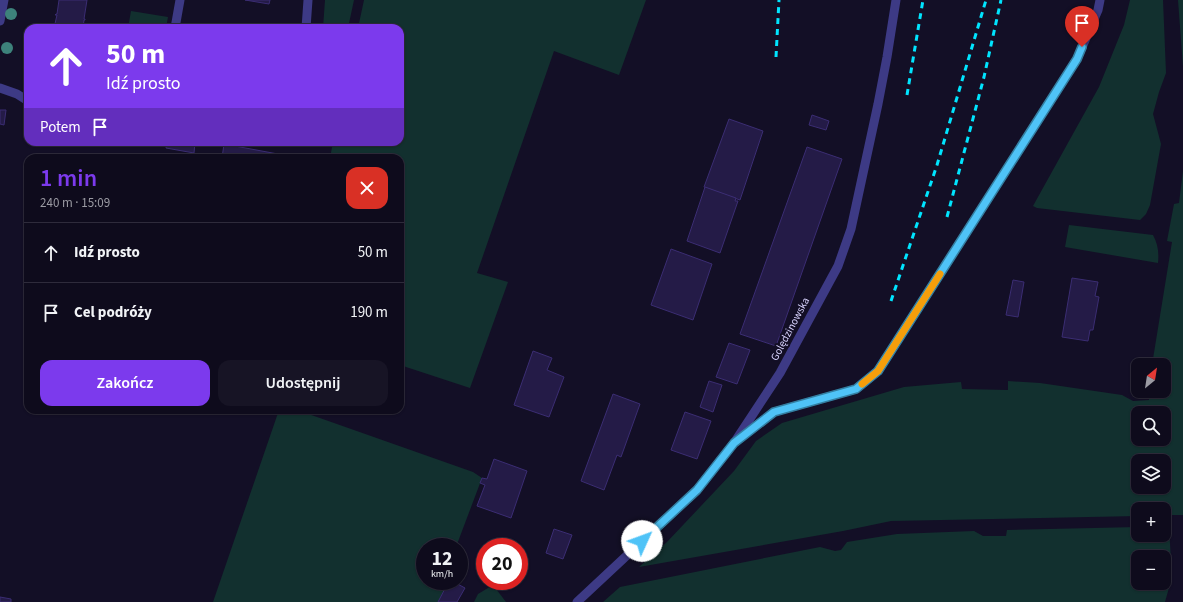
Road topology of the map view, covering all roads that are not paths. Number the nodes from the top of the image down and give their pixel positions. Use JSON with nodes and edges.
{"nodes":[{"id":1,"x":4,"y":0,"type":"edge"},
{"id":2,"x":180,"y":0,"type":"edge"},
{"id":3,"x":308,"y":0,"type":"edge"},
{"id":4,"x":896,"y":0,"type":"edge"},
{"id":5,"x":1100,"y":0,"type":"edge"},
{"id":6,"x":0,"y":21,"type":"edge"},
{"id":7,"x":176,"y":24,"type":"edge"},
{"id":8,"x":306,"y":24,"type":"edge"},
{"id":9,"x":0,"y":88,"type":"edge"},
{"id":10,"x":24,"y":98,"type":"edge"},
{"id":11,"x":734,"y":443,"type":"junction"},
{"id":12,"x":577,"y":602,"type":"edge"}],
"edges":[{"from":1,"to":6,"type":"lane"},
{"from":2,"to":7,"type":"lane"},
{"from":3,"to":8,"type":"lane"},
{"from":4,"to":11,"type":"lane","name":"Golędzinowska"},
{"from":5,"to":11,"type":"lane"},
{"from":9,"to":10,"type":"lane"},
{"from":11,"to":12,"type":"lane","name":"Golędzinowska"}]}
